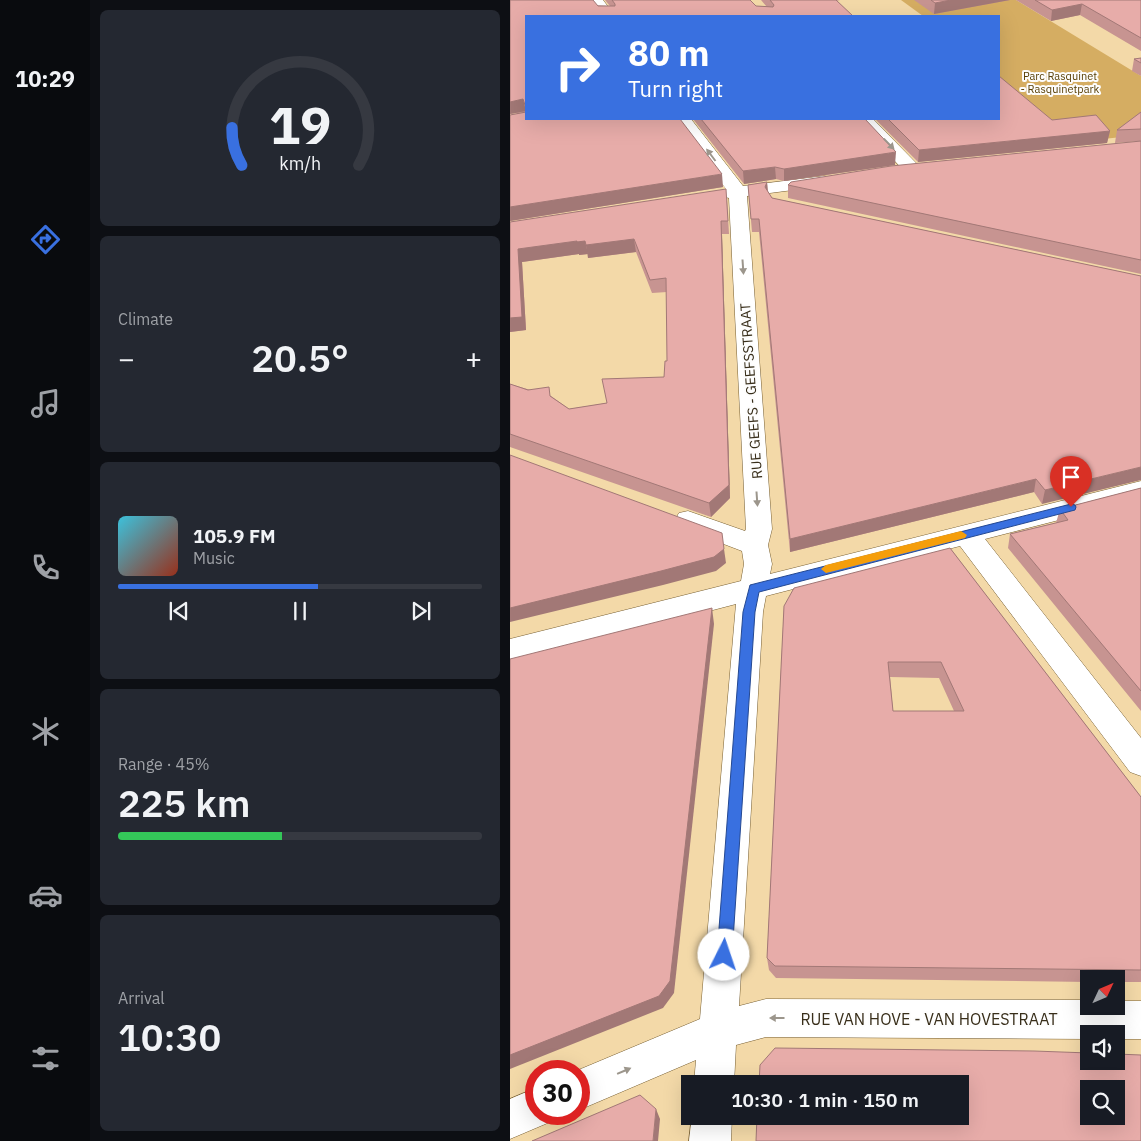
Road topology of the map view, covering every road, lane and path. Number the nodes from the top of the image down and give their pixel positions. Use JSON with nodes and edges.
{"nodes":[{"id":1,"x":596,"y":0,"type":"edge"},
{"id":2,"x":607,"y":15,"type":"edge"},
{"id":3,"x":684,"y":120,"type":"edge"},
{"id":4,"x":865,"y":120,"type":"edge"},
{"id":5,"x":933,"y":168,"type":"edge"},
{"id":6,"x":913,"y":170,"type":"junction"},
{"id":7,"x":890,"y":172,"type":"edge"},
{"id":8,"x":841,"y":178,"type":"edge"},
{"id":9,"x":738,"y":192,"type":"junction"},
{"id":10,"x":710,"y":197,"type":"edge"},
{"id":11,"x":1141,"y":490,"type":"edge"},
{"id":12,"x":666,"y":513,"type":"edge"},
{"id":13,"x":966,"y":534,"type":"junction"},
{"id":14,"x":755,"y":545,"type":"junction"},
{"id":15,"x":754,"y":588,"type":"junction"},
{"id":16,"x":510,"y":651,"type":"edge"},
{"id":17,"x":1141,"y":762,"type":"edge"},
{"id":18,"x":1141,"y":1020,"type":"edge"},
{"id":19,"x":718,"y":1030,"type":"junction"},
{"id":20,"x":715,"y":1075,"type":"edge"},
{"id":21,"x":590,"y":1085,"type":"edge"},
{"id":22,"x":525,"y":1113,"type":"edge"},
{"id":23,"x":510,"y":1119,"type":"edge"},
{"id":24,"x":711,"y":1125,"type":"edge"},
{"id":25,"x":710,"y":1141,"type":"edge"}],
"edges":[{"from":1,"to":2,"type":"street"},
{"from":9,"to":3,"type":"street","one_way":true},
{"from":4,"to":6,"type":"street","one_way":true},
{"from":5,"to":6,"type":"street"},
{"from":6,"to":7,"type":"street"},
{"from":8,"to":9,"type":"street"},
{"from":9,"to":10,"type":"street"},
{"from":9,"to":14,"type":"street","name":"RUE GEEFS - GEEFSSTRAAT","one_way":true},
{"from":11,"to":13,"type":"street"},
{"from":12,"to":14,"type":"street"},
{"from":13,"to":15,"type":"street"},
{"from":13,"to":17,"type":"street"},
{"from":14,"to":15,"type":"street","name":"RUE GEEFS - GEEFSSTRAAT"},
{"from":15,"to":16,"type":"street"},
{"from":15,"to":19,"type":"street","name":"RUE GEEFS - GEEFSSTRAAT"},
{"from":18,"to":19,"type":"street","name":"RUE VAN HOVE - VAN HOVESTRAAT","one_way":true},
{"from":19,"to":20,"type":"street","name":"RUE GEEFS - GEEFSSTRAAT"},
{"from":21,"to":19,"type":"street","name":"RUE VAN HOVE - VAN HOVESTRAAT","one_way":true},
{"from":22,"to":23,"type":"street"},
{"from":24,"to":25,"type":"street"}]}
